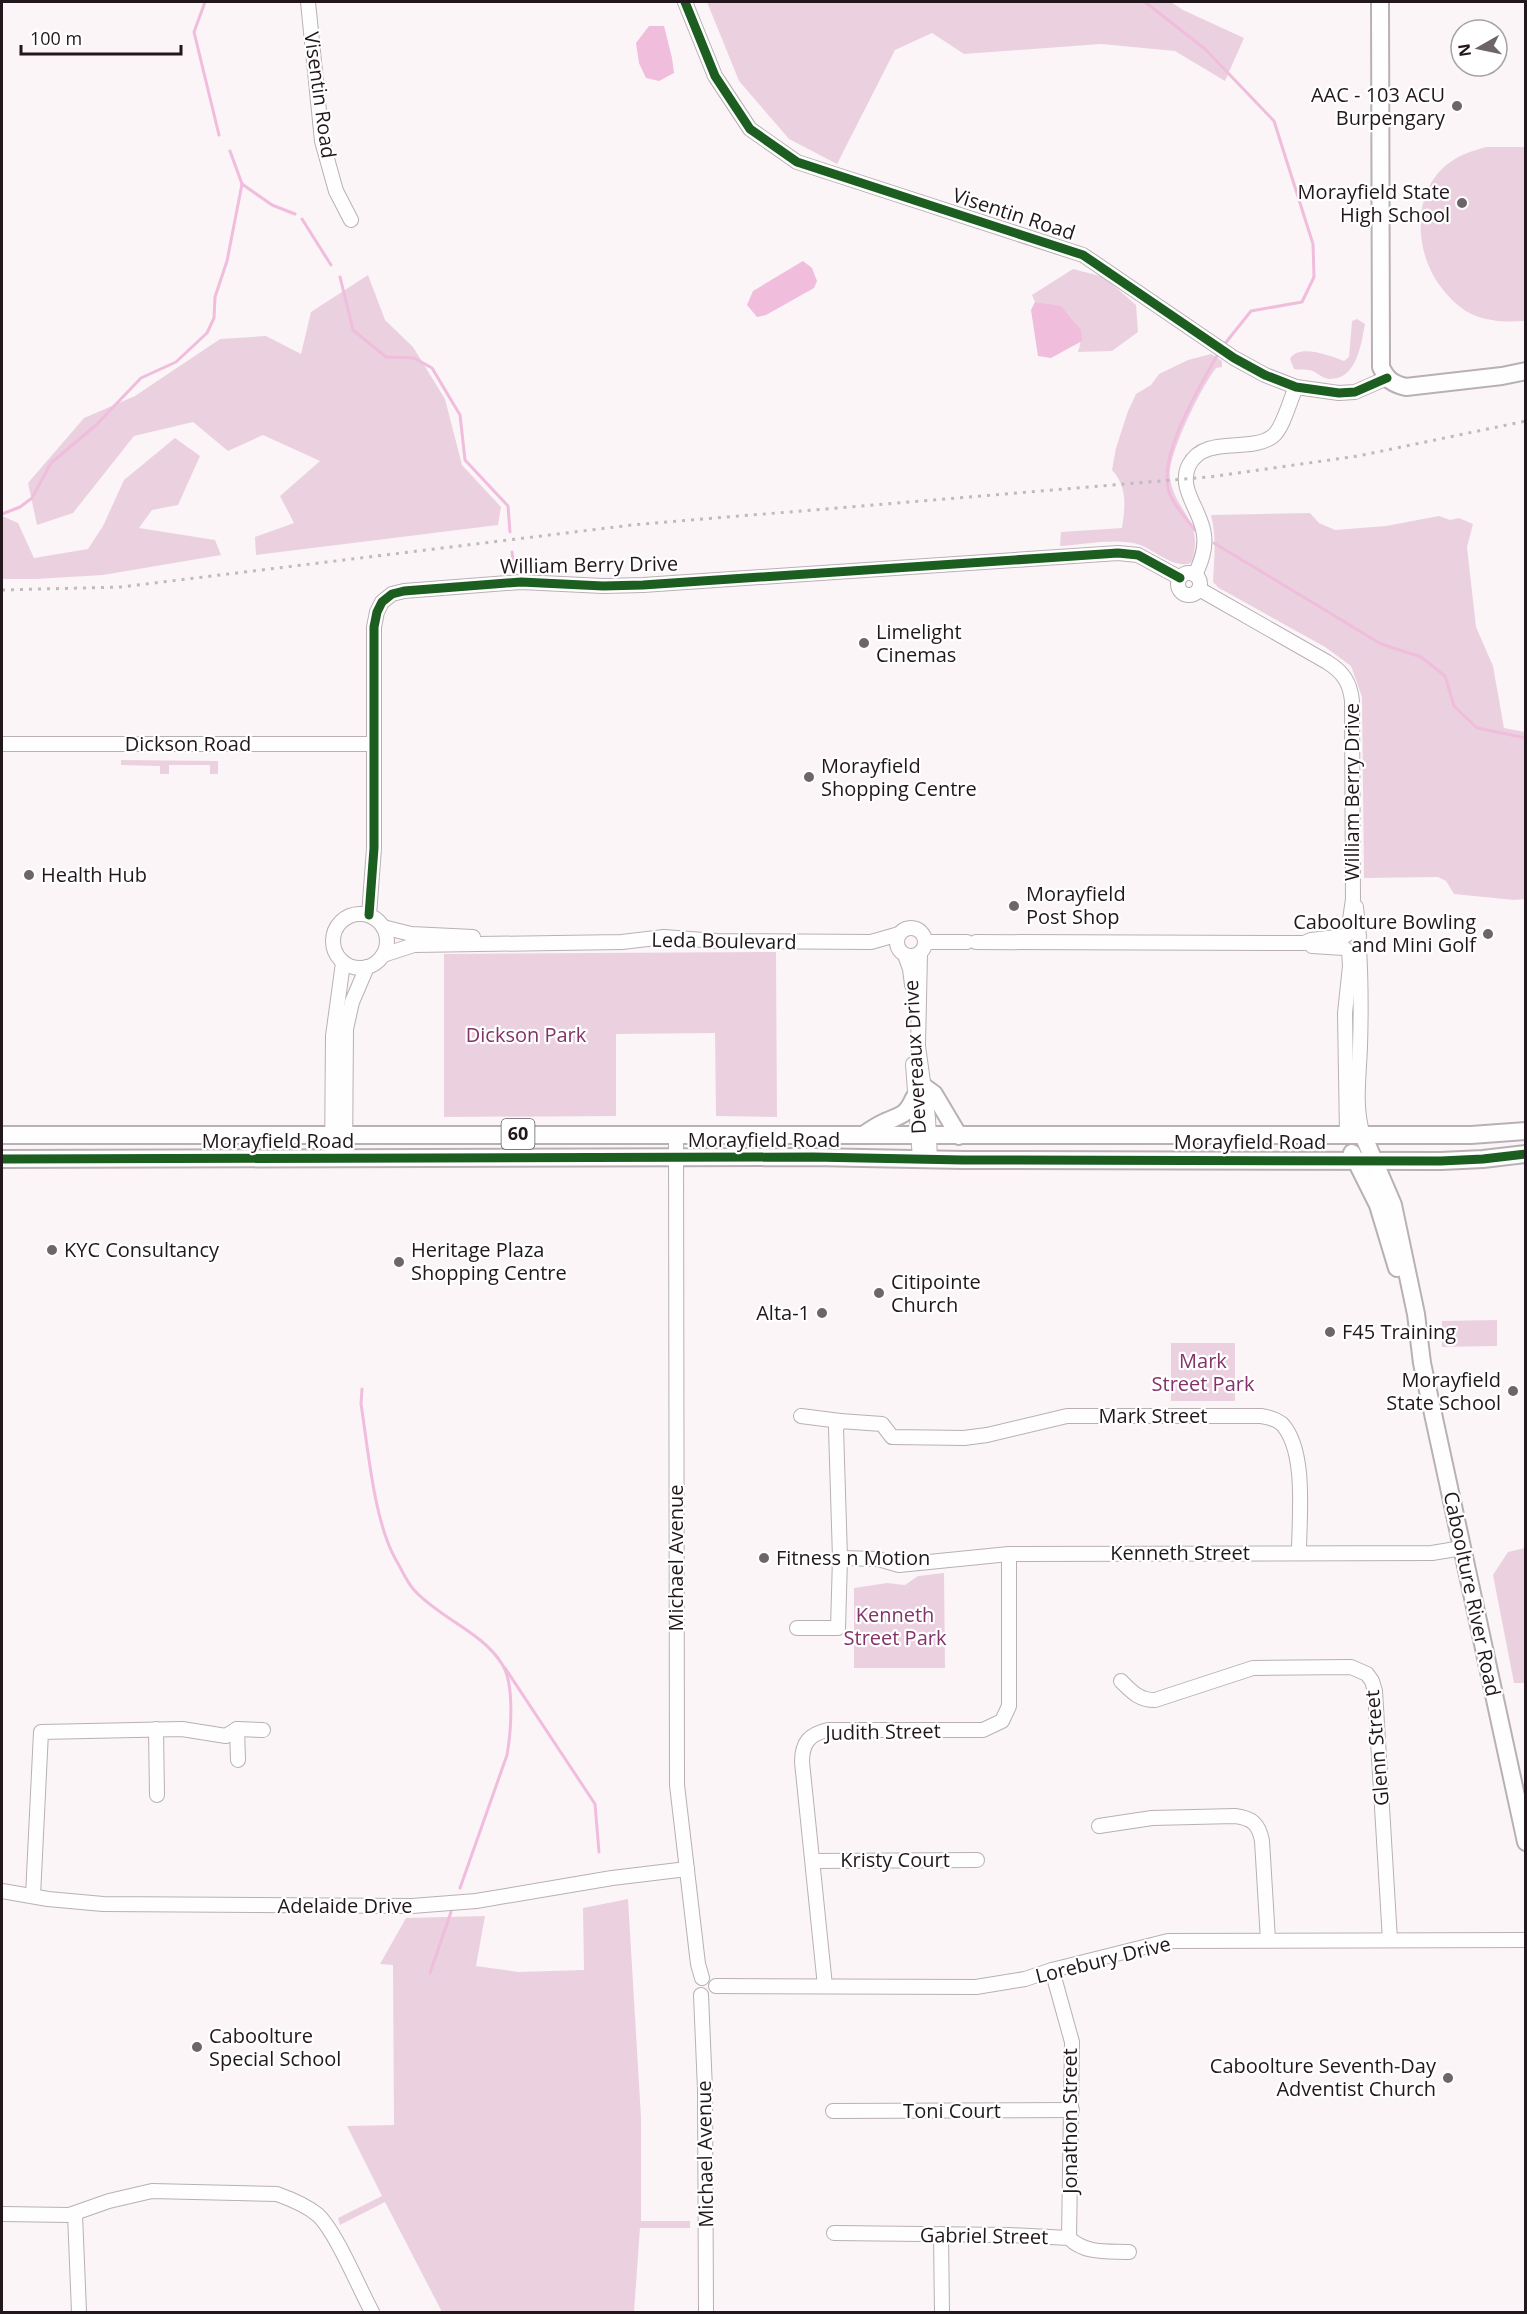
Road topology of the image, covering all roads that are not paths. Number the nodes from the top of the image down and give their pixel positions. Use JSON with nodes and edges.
{"nodes":[{"id":1,"x":308,"y":2,"type":"edge"},
{"id":2,"x":685,"y":2,"type":"edge"},
{"id":3,"x":1380,"y":2,"type":"edge"},
{"id":4,"x":351,"y":220,"type":"dead end"},
{"id":5,"x":1526,"y":371,"type":"edge"},
{"id":6,"x":1387,"y":378,"type":"junction"},
{"id":7,"x":1296,"y":387,"type":"junction"},
{"id":8,"x":1195,"y":574,"type":"junction"},
{"id":9,"x":1180,"y":578,"type":"junction"},
{"id":10,"x":1199,"y":589,"type":"junction"},
{"id":11,"x":2,"y":744,"type":"edge"},
{"id":12,"x":374,"y":744,"type":"junction"},
{"id":13,"x":369,"y":915,"type":"junction"},
{"id":14,"x":383,"y":927,"type":"junction"},
{"id":15,"x":506,"y":942,"type":"junction"},
{"id":16,"x":1351,"y":942,"type":"junction"},
{"id":17,"x":901,"y":946,"type":"junction"},
{"id":18,"x":923,"y":948,"type":"junction"},
{"id":19,"x":383,"y":955,"type":"junction"},
{"id":20,"x":343,"y":963,"type":"junction"},
{"id":21,"x":367,"y":967,"type":"junction"},
{"id":22,"x":919,"y":1092,"type":"junction"},
{"id":23,"x":1526,"y":1131,"type":"edge"},
{"id":24,"x":338,"y":1134,"type":"junction"},
{"id":25,"x":2,"y":1135,"type":"edge"},
{"id":26,"x":676,"y":1135,"type":"junction"},
{"id":27,"x":862,"y":1135,"type":"junction"},
{"id":28,"x":924,"y":1135,"type":"junction"},
{"id":29,"x":1355,"y":1135,"type":"junction"},
{"id":30,"x":959,"y":1136,"type":"junction"},
{"id":31,"x":1526,"y":1154,"type":"edge"},
{"id":32,"x":676,"y":1157,"type":"junction"},
{"id":33,"x":2,"y":1159,"type":"edge"},
{"id":34,"x":338,"y":1159,"type":"junction"},
{"id":35,"x":925,"y":1159,"type":"junction"},
{"id":36,"x":1354,"y":1161,"type":"junction"},
{"id":37,"x":1374,"y":1161,"type":"junction"},
{"id":38,"x":1418,"y":1346,"type":"junction"},
{"id":39,"x":801,"y":1416,"type":"dead end"},
{"id":40,"x":840,"y":1421,"type":"junction"},
{"id":41,"x":1462,"y":1548,"type":"junction"},
{"id":42,"x":1299,"y":1552,"type":"junction"},
{"id":43,"x":1009,"y":1554,"type":"junction"},
{"id":44,"x":840,"y":1558,"type":"junction"},
{"id":45,"x":797,"y":1628,"type":"dead end"},
{"id":46,"x":1121,"y":1681,"type":"dead end"},
{"id":47,"x":156,"y":1729,"type":"junction"},
{"id":48,"x":237,"y":1730,"type":"junction"},
{"id":49,"x":263,"y":1730,"type":"dead end"},
{"id":50,"x":237,"y":1760,"type":"dead end"},
{"id":51,"x":157,"y":1795,"type":"dead end"},
{"id":52,"x":1100,"y":1826,"type":"dead end"},
{"id":53,"x":1526,"y":1842,"type":"edge"},
{"id":54,"x":977,"y":1860,"type":"dead end"},
{"id":55,"x":813,"y":1861,"type":"junction"},
{"id":56,"x":687,"y":1869,"type":"junction"},
{"id":57,"x":2,"y":1891,"type":"edge"},
{"id":58,"x":33,"y":1896,"type":"junction"},
{"id":59,"x":1268,"y":1940,"type":"junction"},
{"id":60,"x":1390,"y":1940,"type":"junction"},
{"id":61,"x":1526,"y":1941,"type":"edge"},
{"id":62,"x":1052,"y":1970,"type":"junction"},
{"id":63,"x":702,"y":1978,"type":"junction"},
{"id":64,"x":716,"y":1986,"type":"junction"},
{"id":65,"x":825,"y":1986,"type":"junction"},
{"id":66,"x":701,"y":1995,"type":"junction"},
{"id":67,"x":1072,"y":2110,"type":"junction"},
{"id":68,"x":833,"y":2111,"type":"dead end"},
{"id":69,"x":2,"y":2214,"type":"edge"},
{"id":70,"x":75,"y":2214,"type":"junction"},
{"id":71,"x":834,"y":2234,"type":"dead end"},
{"id":72,"x":941,"y":2235,"type":"junction"},
{"id":73,"x":1069,"y":2238,"type":"junction"},
{"id":74,"x":1129,"y":2252,"type":"dead end"},
{"id":75,"x":79,"y":2313,"type":"edge"},
{"id":76,"x":372,"y":2313,"type":"edge"},
{"id":77,"x":706,"y":2313,"type":"edge"},
{"id":78,"x":942,"y":2313,"type":"edge"}],
"edges":[{"from":1,"to":4,"type":"street","name":"Visentin Road"},
{"from":2,"to":7,"type":"street","name":"Visentin Road"},
{"from":3,"to":6,"type":"main road"},
{"from":5,"to":6,"type":"main road"},
{"from":6,"to":7,"type":"street","name":"Visentin Road"},
{"from":7,"to":8,"type":"street"},
{"from":8,"to":9,"type":"street"},
{"from":8,"to":10,"type":"street"},
{"from":9,"to":10,"type":"street"},
{"from":9,"to":12,"type":"street","name":"William Berry Drive"},
{"from":10,"to":16,"type":"street","name":"William Berry Drive"},
{"from":11,"to":12,"type":"street","name":"Dickson Road"},
{"from":12,"to":13,"type":"street","name":"William Berry Drive"},
{"from":13,"to":14,"type":"street"},
{"from":13,"to":20,"type":"street"},
{"from":14,"to":15,"type":"street","name":"Leda Boulevard"},
{"from":14,"to":19,"type":"street"},
{"from":15,"to":17,"type":"street","name":"Leda Boulevard"},
{"from":15,"to":19,"type":"street","name":"Leda Boulevard"},
{"from":16,"to":18,"type":"street"},
{"from":16,"to":29,"type":"street","name":"William Berry Drive"},
{"from":17,"to":18,"type":"street"},
{"from":17,"to":18,"type":"street"},
{"from":17,"to":22,"type":"street","name":"Devereaux Drive"},
{"from":18,"to":22,"type":"street","name":"Devereaux Drive"},
{"from":19,"to":21,"type":"street"},
{"from":20,"to":21,"type":"street"},
{"from":20,"to":24,"type":"street"},
{"from":21,"to":24,"type":"street"},
{"from":22,"to":27,"type":"main road"},
{"from":22,"to":28,"type":"street","name":"Devereaux Drive"},
{"from":22,"to":30,"type":"main road"},
{"from":23,"to":29,"type":"main road","name":"Morayfield Road","number":"60"},
{"from":24,"to":25,"type":"main road","name":"Morayfield Road","number":"60"},
{"from":24,"to":26,"type":"main road","name":"Morayfield Road","number":"60"},
{"from":24,"to":34,"type":"street"},
{"from":26,"to":27,"type":"main road","name":"Morayfield Road","number":"60"},
{"from":26,"to":32,"type":"street","name":"Michael Avenue"},
{"from":27,"to":28,"type":"main road","name":"Morayfield Road","number":"60"},
{"from":28,"to":30,"type":"main road","name":"Morayfield Road","number":"60"},
{"from":28,"to":35,"type":"street","name":"Devereaux Drive"},
{"from":29,"to":30,"type":"main road","name":"Morayfield Road","number":"60"},
{"from":29,"to":36,"type":"main road","name":"Caboolture River Road"},
{"from":29,"to":37,"type":"main road","name":"Caboolture River Road"},
{"from":31,"to":37,"type":"main road","name":"Morayfield Road","number":"60"},
{"from":32,"to":34,"type":"main road","name":"Morayfield Road","number":"60"},
{"from":32,"to":35,"type":"main road","name":"Morayfield Road","number":"60"},
{"from":32,"to":56,"type":"street","name":"Michael Avenue"},
{"from":33,"to":34,"type":"main road","name":"Morayfield Road","number":"60"},
{"from":35,"to":36,"type":"main road","name":"Morayfield Road","number":"60"},
{"from":36,"to":37,"type":"main road","name":"Morayfield Road","number":"60"},
{"from":36,"to":38,"type":"main road","name":"Caboolture River Road"},
{"from":37,"to":38,"type":"main road","name":"Caboolture River Road"},
{"from":38,"to":41,"type":"main road","name":"Caboolture River Road"},
{"from":39,"to":40,"type":"street"},
{"from":40,"to":42,"type":"street","name":"Mark Street"},
{"from":40,"to":44,"type":"street"},
{"from":41,"to":42,"type":"street","name":"Kenneth Street"},
{"from":41,"to":53,"type":"main road","name":"Caboolture River Road"},
{"from":42,"to":43,"type":"street","name":"Kenneth Street"},
{"from":43,"to":44,"type":"street","name":"Kenneth Street"},
{"from":43,"to":55,"type":"street","name":"Judith Street"},
{"from":44,"to":45,"type":"street"},
{"from":46,"to":60,"type":"street","name":"Glenn Street"},
{"from":47,"to":48,"type":"street"},
{"from":47,"to":51,"type":"street"},
{"from":47,"to":58,"type":"street"},
{"from":48,"to":49,"type":"street"},
{"from":48,"to":50,"type":"street"},
{"from":52,"to":59,"type":"street"},
{"from":54,"to":55,"type":"street","name":"Kristy Court"},
{"from":55,"to":65,"type":"street","name":"Judith Street"},
{"from":56,"to":58,"type":"street","name":"Adelaide Drive"},
{"from":56,"to":63,"type":"street","name":"Michael Avenue"},
{"from":57,"to":58,"type":"street","name":"Adelaide Drive"},
{"from":59,"to":60,"type":"street","name":"Lorebury Drive"},
{"from":59,"to":62,"type":"street","name":"Lorebury Drive"},
{"from":60,"to":61,"type":"street","name":"Lorebury Drive"},
{"from":62,"to":65,"type":"street","name":"Lorebury Drive"},
{"from":62,"to":67,"type":"street","name":"Jonathon Street"},
{"from":63,"to":64,"type":"street"},
{"from":63,"to":66,"type":"street"},
{"from":64,"to":65,"type":"street","name":"Lorebury Drive"},
{"from":64,"to":66,"type":"street"},
{"from":66,"to":77,"type":"street","name":"Michael Avenue"},
{"from":67,"to":68,"type":"street","name":"Toni Court"},
{"from":67,"to":73,"type":"street","name":"Jonathon Street"},
{"from":69,"to":70,"type":"street"},
{"from":70,"to":75,"type":"street"},
{"from":70,"to":76,"type":"street"},
{"from":71,"to":72,"type":"street","name":"Gabriel Street"},
{"from":72,"to":73,"type":"street","name":"Gabriel Street"},
{"from":72,"to":78,"type":"street"},
{"from":73,"to":74,"type":"street","name":"Gabriel Street"}]}
